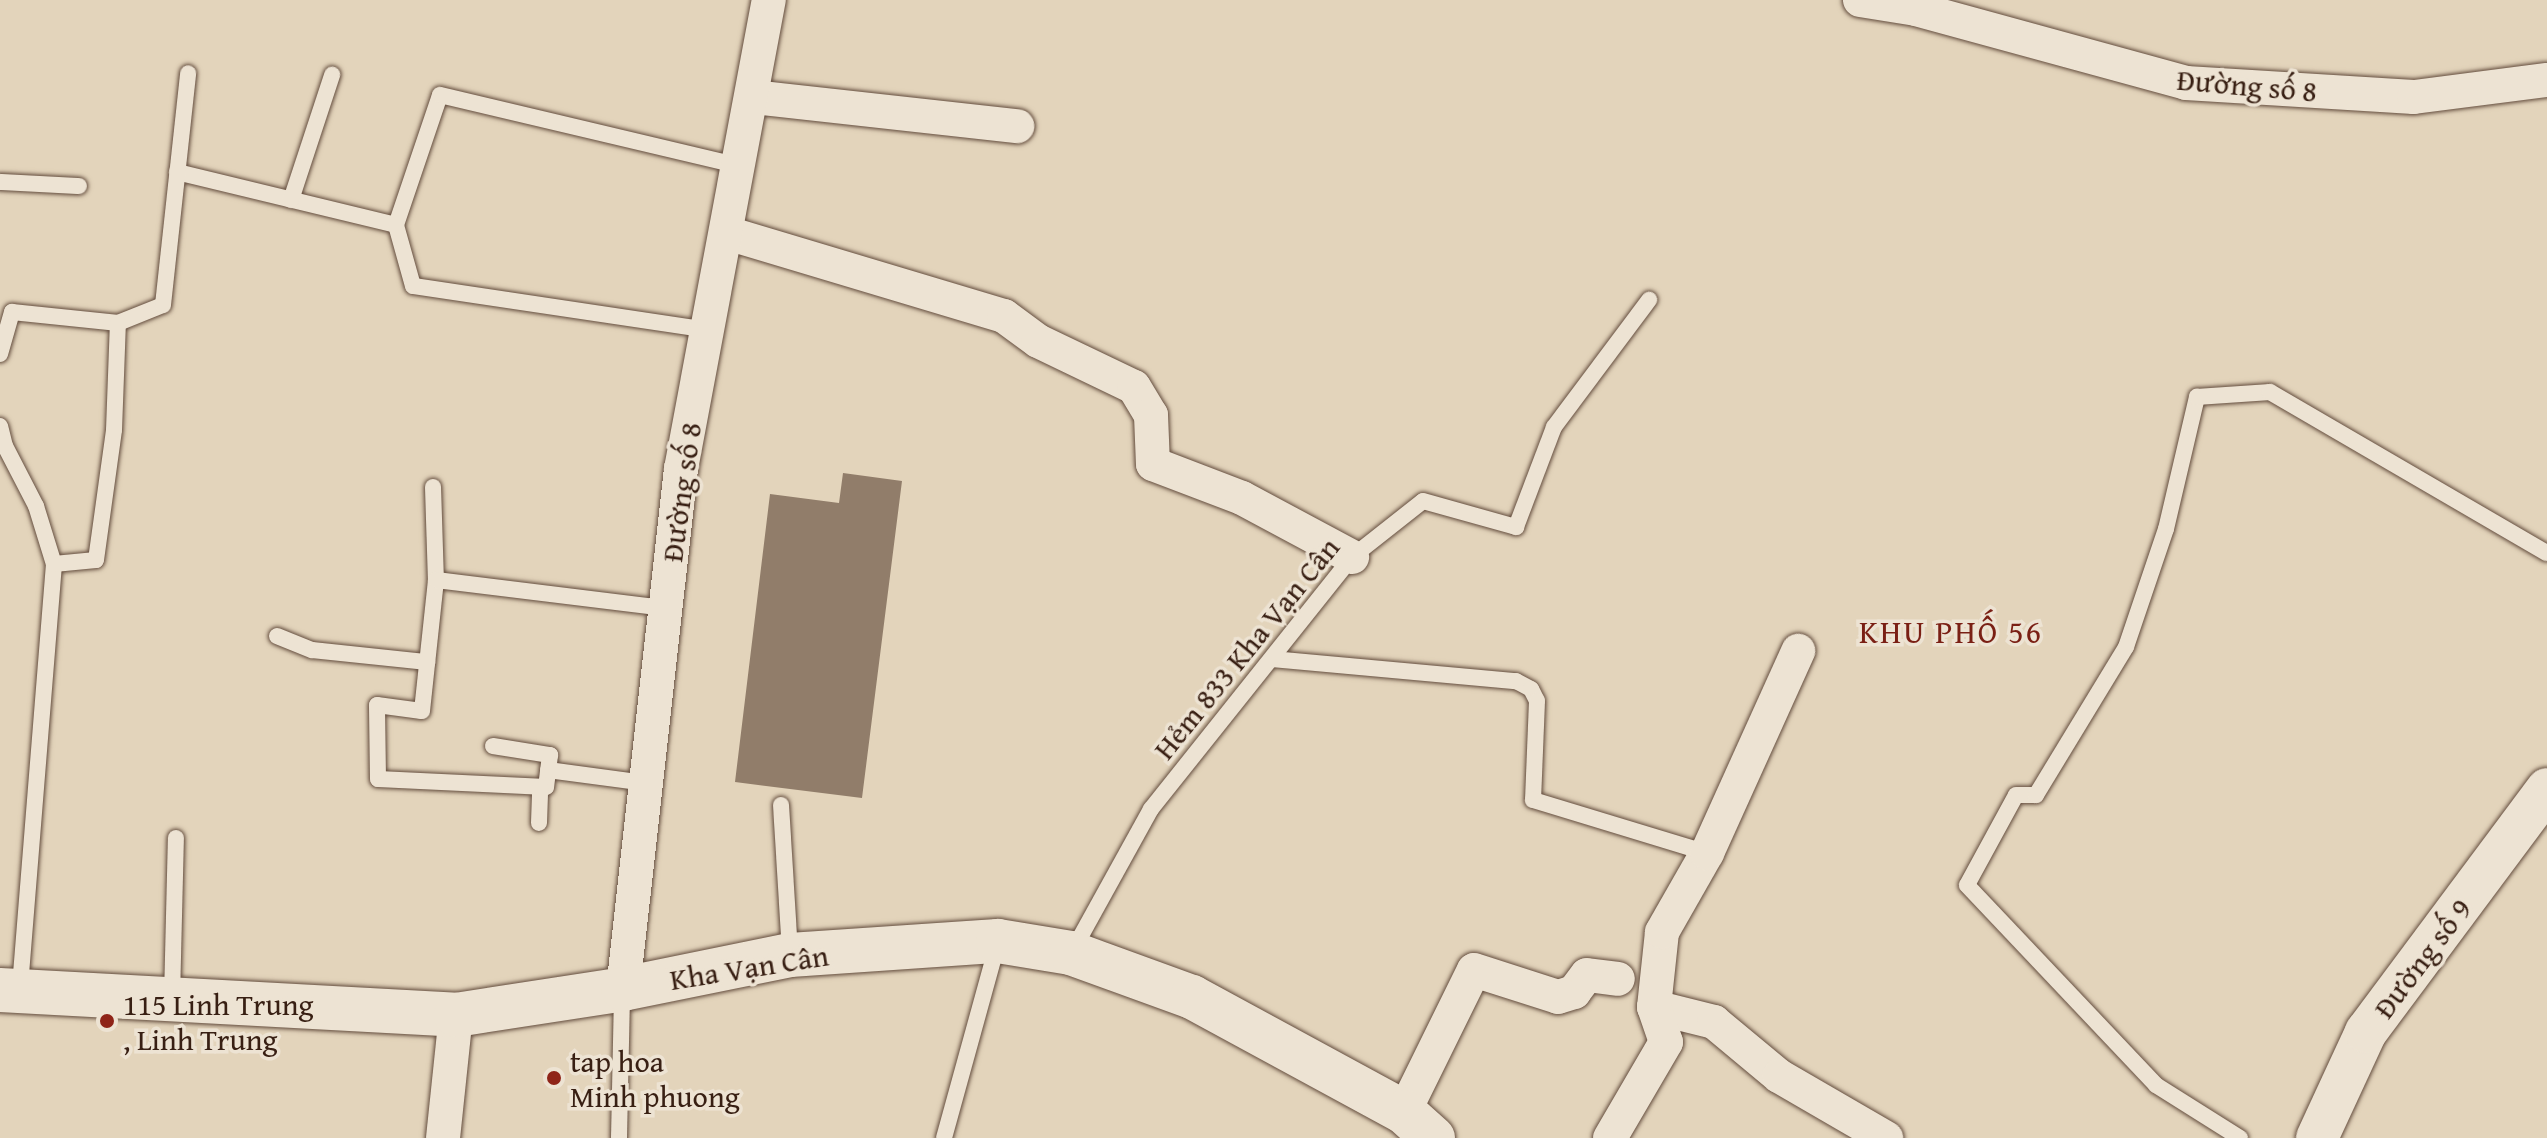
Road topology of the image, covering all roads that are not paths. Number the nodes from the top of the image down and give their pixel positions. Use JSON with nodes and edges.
{"nodes":[{"id":1,"x":769,"y":0,"type":"edge"},
{"id":2,"x":1860,"y":0,"type":"edge"},
{"id":3,"x":1916,"y":5,"type":"edge"},
{"id":4,"x":188,"y":73,"type":"dead end"},
{"id":5,"x":332,"y":75,"type":"dead end"},
{"id":6,"x":2547,"y":80,"type":"edge"},
{"id":7,"x":753,"y":97,"type":"junction"},
{"id":8,"x":1017,"y":126,"type":"dead end"},
{"id":9,"x":740,"y":166,"type":"junction"},
{"id":10,"x":177,"y":172,"type":"junction"},
{"id":11,"x":0,"y":182,"type":"edge"},
{"id":12,"x":79,"y":186,"type":"dead end"},
{"id":13,"x":291,"y":200,"type":"junction"},
{"id":14,"x":396,"y":225,"type":"junction"},
{"id":15,"x":727,"y":233,"type":"junction"},
{"id":16,"x":1649,"y":300,"type":"dead end"},
{"id":17,"x":118,"y":323,"type":"junction"},
{"id":18,"x":708,"y":330,"type":"junction"},
{"id":19,"x":0,"y":354,"type":"edge"},
{"id":20,"x":0,"y":426,"type":"edge"},
{"id":21,"x":2,"y":446,"type":"edge"},
{"id":22,"x":433,"y":487,"type":"dead end"},
{"id":23,"x":2547,"y":553,"type":"edge"},
{"id":24,"x":1352,"y":557,"type":"junction"},
{"id":25,"x":54,"y":564,"type":"junction"},
{"id":26,"x":436,"y":580,"type":"junction"},
{"id":27,"x":665,"y":608,"type":"junction"},
{"id":28,"x":277,"y":636,"type":"dead end"},
{"id":29,"x":1798,"y":651,"type":"dead end"},
{"id":30,"x":1272,"y":659,"type":"junction"},
{"id":31,"x":427,"y":662,"type":"junction"},
{"id":32,"x":493,"y":746,"type":"dead end"},
{"id":33,"x":548,"y":770,"type":"junction"},
{"id":34,"x":646,"y":783,"type":"junction"},
{"id":35,"x":540,"y":787,"type":"junction"},
{"id":36,"x":2547,"y":789,"type":"edge"},
{"id":37,"x":781,"y":805,"type":"dead end"},
{"id":38,"x":539,"y":823,"type":"dead end"},
{"id":39,"x":176,"y":838,"type":"dead end"},
{"id":40,"x":1707,"y":853,"type":"junction"},
{"id":41,"x":998,"y":941,"type":"junction"},
{"id":42,"x":1071,"y":953,"type":"junction"},
{"id":43,"x":790,"y":955,"type":"junction"},
{"id":44,"x":1618,"y":979,"type":"dead end"},
{"id":45,"x":623,"y":989,"type":"junction"},
{"id":46,"x":10,"y":992,"type":"edge"},
{"id":47,"x":172,"y":1004,"type":"junction"},
{"id":48,"x":1654,"y":1007,"type":"junction"},
{"id":49,"x":456,"y":1015,"type":"junction"},
{"id":50,"x":1418,"y":1125,"type":"edge"},
{"id":51,"x":443,"y":1138,"type":"edge"},
{"id":52,"x":619,"y":1138,"type":"edge"},
{"id":53,"x":944,"y":1138,"type":"edge"},
{"id":54,"x":1610,"y":1138,"type":"edge"},
{"id":55,"x":1886,"y":1138,"type":"edge"},
{"id":56,"x":2240,"y":1138,"type":"edge"},
{"id":57,"x":2317,"y":1138,"type":"edge"}],
"edges":[{"from":1,"to":7,"type":"street","name":"Đường số 8"},
{"from":2,"to":3,"type":"street","name":"Đường số 8"},
{"from":3,"to":6,"type":"street","name":"Đường số 8"},
{"from":4,"to":10,"type":"lane"},
{"from":5,"to":13,"type":"lane"},
{"from":7,"to":8,"type":"street"},
{"from":7,"to":9,"type":"street","name":"Đường số 8"},
{"from":9,"to":14,"type":"lane"},
{"from":9,"to":15,"type":"street","name":"Đường số 8"},
{"from":10,"to":13,"type":"lane"},
{"from":10,"to":17,"type":"lane"},
{"from":11,"to":12,"type":"lane"},
{"from":13,"to":14,"type":"lane"},
{"from":14,"to":18,"type":"lane"},
{"from":15,"to":18,"type":"street","name":"Đường số 8"},
{"from":15,"to":24,"type":"street"},
{"from":16,"to":24,"type":"lane","name":"Hẻm 833 Kha Vạn Cân"},
{"from":17,"to":19,"type":"lane"},
{"from":17,"to":25,"type":"lane"},
{"from":18,"to":27,"type":"street","name":"Đường số 8"},
{"from":20,"to":21,"type":"lane"},
{"from":21,"to":25,"type":"lane"},
{"from":22,"to":26,"type":"lane"},
{"from":23,"to":56,"type":"lane"},
{"from":24,"to":30,"type":"lane","name":"Hẻm 833 Kha Vạn Cân"},
{"from":25,"to":46,"type":"lane"},
{"from":26,"to":27,"type":"lane"},
{"from":26,"to":31,"type":"lane"},
{"from":27,"to":34,"type":"street","name":"Đường số 8"},
{"from":28,"to":31,"type":"lane"},
{"from":29,"to":40,"type":"street"},
{"from":30,"to":40,"type":"lane"},
{"from":30,"to":42,"type":"lane","name":"Hẻm 833 Kha Vạn Cân"},
{"from":31,"to":35,"type":"lane"},
{"from":32,"to":33,"type":"lane"},
{"from":33,"to":34,"type":"lane"},
{"from":33,"to":35,"type":"lane"},
{"from":34,"to":45,"type":"street","name":"Đường số 8"},
{"from":35,"to":38,"type":"lane"},
{"from":36,"to":57,"type":"street","name":"Đường số 9"},
{"from":37,"to":43,"type":"lane"},
{"from":39,"to":47,"type":"lane"},
{"from":40,"to":48,"type":"street"},
{"from":41,"to":42,"type":"main road","name":"Kha Vạn Cân"},
{"from":41,"to":43,"type":"main road","name":"Kha Vạn Cân"},
{"from":41,"to":53,"type":"lane"},
{"from":42,"to":50,"type":"main road","name":"Kha Vạn Cân"},
{"from":43,"to":45,"type":"main road","name":"Kha Vạn Cân"},
{"from":44,"to":50,"type":"street"},
{"from":45,"to":49,"type":"main road","name":"Kha Vạn Cân"},
{"from":45,"to":52,"type":"lane"},
{"from":46,"to":47,"type":"main road","name":"Kha Vạn Cân"},
{"from":47,"to":49,"type":"main road","name":"Kha Vạn Cân"},
{"from":48,"to":54,"type":"street"},
{"from":48,"to":55,"type":"street"},
{"from":49,"to":51,"type":"street"}]}
